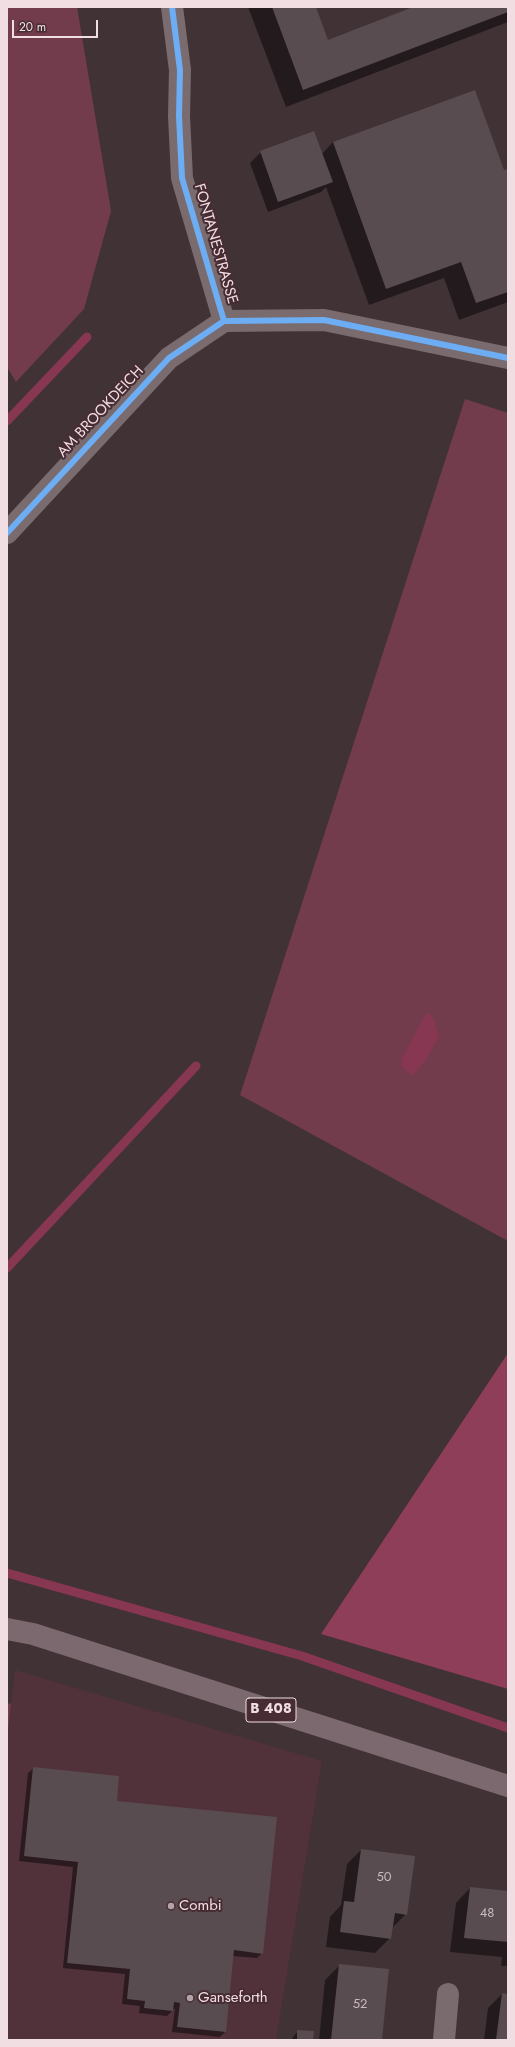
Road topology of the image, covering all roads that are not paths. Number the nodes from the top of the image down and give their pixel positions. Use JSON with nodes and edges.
{"nodes":[{"id":1,"x":172,"y":7,"type":"edge"},
{"id":2,"x":224,"y":321,"type":"junction"},
{"id":3,"x":508,"y":358,"type":"edge"},
{"id":4,"x":7,"y":533,"type":"edge"},
{"id":5,"x":7,"y":1629,"type":"edge"},
{"id":6,"x":508,"y":1786,"type":"edge"},
{"id":7,"x":448,"y":1994,"type":"dead end"},
{"id":8,"x":444,"y":2040,"type":"edge"}],
"edges":[{"from":1,"to":2,"type":"street","name":"FONTANESTRASSE"},
{"from":2,"to":3,"type":"street","name":"FONTANESTRASSE"},
{"from":2,"to":4,"type":"street","name":"AM BROOKDEICH"},
{"from":5,"to":6,"type":"main road","number":"B 408"},
{"from":7,"to":8,"type":"street"}]}
